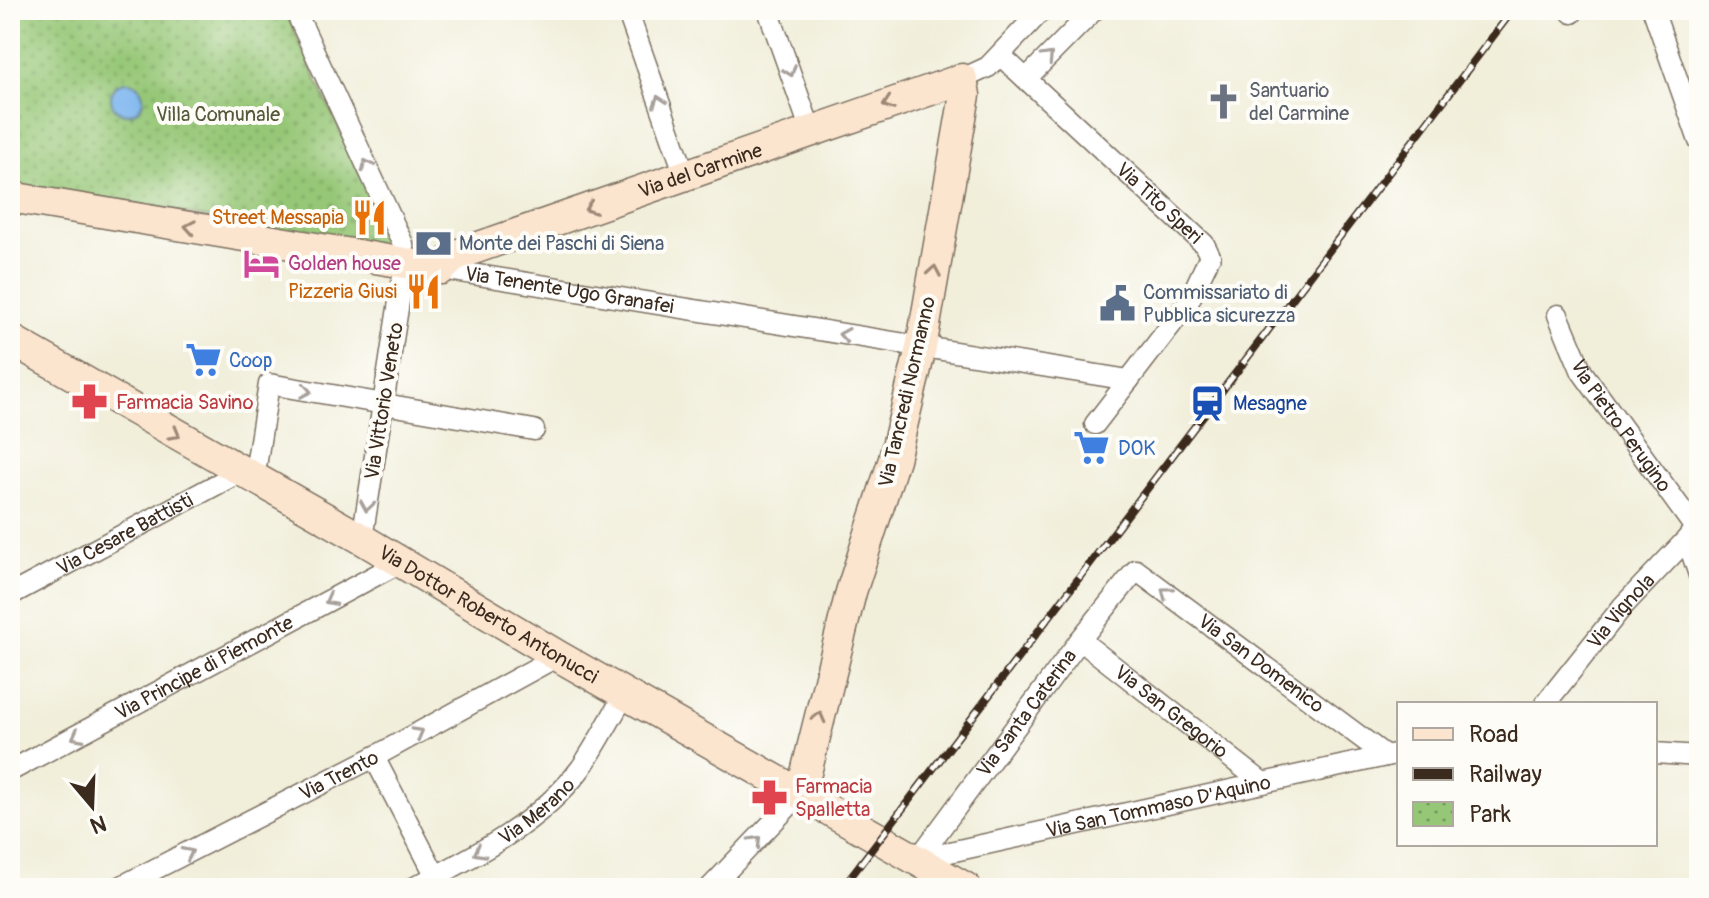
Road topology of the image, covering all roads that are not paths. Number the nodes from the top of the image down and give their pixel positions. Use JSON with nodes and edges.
{"nodes":[{"id":1,"x":295,"y":10,"type":"edge"},
{"id":2,"x":627,"y":10,"type":"edge"},
{"id":3,"x":768,"y":10,"type":"edge"},
{"id":4,"x":1042,"y":10,"type":"edge"},
{"id":5,"x":1094,"y":10,"type":"edge"},
{"id":6,"x":1653,"y":10,"type":"edge"},
{"id":7,"x":1000,"y":55,"type":"junction"},
{"id":8,"x":962,"y":79,"type":"junction"},
{"id":9,"x":1026,"y":79,"type":"junction"},
{"id":10,"x":811,"y":131,"type":"junction"},
{"id":11,"x":1699,"y":141,"type":"edge"},
{"id":12,"x":685,"y":175,"type":"junction"},
{"id":13,"x":10,"y":197,"type":"edge"},
{"id":14,"x":405,"y":263,"type":"junction"},
{"id":15,"x":441,"y":269,"type":"junction"},
{"id":16,"x":1558,"y":315,"type":"dead end"},
{"id":17,"x":10,"y":339,"type":"edge"},
{"id":18,"x":921,"y":348,"type":"junction"},
{"id":19,"x":1129,"y":380,"type":"junction"},
{"id":20,"x":383,"y":404,"type":"junction"},
{"id":21,"x":1095,"y":424,"type":"dead end"},
{"id":22,"x":534,"y":430,"type":"dead end"},
{"id":23,"x":247,"y":475,"type":"junction"},
{"id":24,"x":1693,"y":530,"type":"edge"},
{"id":25,"x":362,"y":539,"type":"junction"},
{"id":26,"x":399,"y":563,"type":"junction"},
{"id":27,"x":1136,"y":570,"type":"joint"},
{"id":28,"x":1699,"y":575,"type":"edge"},
{"id":29,"x":10,"y":595,"type":"edge"},
{"id":30,"x":1080,"y":640,"type":"junction"},
{"id":31,"x":558,"y":656,"type":"junction"},
{"id":32,"x":625,"y":694,"type":"junction"},
{"id":33,"x":1547,"y":702,"type":"edge"},
{"id":34,"x":1657,"y":753,"type":"edge"},
{"id":35,"x":1392,"y":754,"type":"edge"},
{"id":36,"x":1699,"y":756,"type":"edge"},
{"id":37,"x":374,"y":757,"type":"junction"},
{"id":38,"x":10,"y":771,"type":"edge"},
{"id":39,"x":1263,"y":783,"type":"junction"},
{"id":40,"x":801,"y":793,"type":"junction"},
{"id":41,"x":918,"y":859,"type":"junction"},
{"id":42,"x":439,"y":882,"type":"edge"},
{"id":43,"x":118,"y":888,"type":"edge"},
{"id":44,"x":413,"y":888,"type":"edge"},
{"id":45,"x":710,"y":888,"type":"edge"},
{"id":46,"x":966,"y":888,"type":"edge"}],
"edges":[{"from":14,"to":1,"type":"street","one_way":true},
{"from":12,"to":2,"type":"street","one_way":true},
{"from":3,"to":10,"type":"street","one_way":true},
{"from":4,"to":7,"type":"street"},
{"from":9,"to":5,"type":"street","one_way":true},
{"from":6,"to":11,"type":"street"},
{"from":7,"to":8,"type":"street"},
{"from":7,"to":9,"type":"street"},
{"from":8,"to":10,"type":"main road","name":"Via del Carmine","one_way":true},
{"from":18,"to":8,"type":"main road","name":"Via Tancredi Normanno","one_way":true},
{"from":9,"to":19,"type":"street","name":"Via Tito Speri"},
{"from":10,"to":12,"type":"main road","name":"Via del Carmine"},
{"from":12,"to":15,"type":"main road","name":"Via del Carmine","one_way":true},
{"from":14,"to":13,"type":"main road","name":"Via Tenente Ugo Granafei","one_way":true},
{"from":14,"to":15,"type":"main road","name":"Via Tenente Ugo Granafei"},
{"from":14,"to":20,"type":"street","name":"Via Vittorio Veneto"},
{"from":18,"to":15,"type":"street","name":"Via Tenente Ugo Granafei","one_way":true},
{"from":16,"to":24,"type":"street","name":"Via Pietro Perugino"},
{"from":17,"to":23,"type":"main road","name":"Via Dottor Roberto Antonucci","one_way":true},
{"from":18,"to":19,"type":"street","name":"Via Tenente Ugo Granafei"},
{"from":40,"to":18,"type":"main road","name":"Via Tancredi Normanno","one_way":true},
{"from":19,"to":21,"type":"street","name":"Via Tito Speri"},
{"from":20,"to":22,"type":"street"},
{"from":23,"to":20,"type":"street","one_way":true},
{"from":20,"to":25,"type":"street","name":"Via Vittorio Veneto","one_way":true},
{"from":23,"to":25,"type":"main road","name":"Via Dottor Roberto Antonucci"},
{"from":23,"to":29,"type":"street","name":"Via Cesare Battisti"},
{"from":24,"to":28,"type":"street","name":"Via Pietro Perugino"},
{"from":24,"to":33,"type":"street","name":"Via Vignola"},
{"from":25,"to":26,"type":"main road","name":"Via Dottor Roberto Antonucci"},
{"from":26,"to":31,"type":"main road","name":"Via Dottor Roberto Antonucci"},
{"from":26,"to":38,"type":"street","name":"Via Principe di Piemonte","one_way":true},
{"from":27,"to":30,"type":"street","name":"Via Santa Caterina"},
{"from":35,"to":27,"type":"street","name":"Via San Domenico","one_way":true},
{"from":30,"to":39,"type":"street","name":"Via San Gregorio"},
{"from":30,"to":41,"type":"street","name":"Via Santa Caterina"},
{"from":31,"to":32,"type":"main road","name":"Via Dottor Roberto Antonucci"},
{"from":37,"to":31,"type":"street","name":"Via Trento","one_way":true},
{"from":32,"to":40,"type":"main road","name":"Via Dottor Roberto Antonucci"},
{"from":32,"to":42,"type":"street","name":"Via Merano","one_way":true},
{"from":34,"to":36,"type":"street"},
{"from":35,"to":39,"type":"street","name":"Via San Tommaso D'Aquino"},
{"from":37,"to":42,"type":"street"},
{"from":43,"to":37,"type":"street","name":"Via Trento","one_way":true},
{"from":39,"to":41,"type":"street","name":"Via San Tommaso D'Aquino"},
{"from":40,"to":41,"type":"main road","name":"Via Dottor Roberto Antonucci"},
{"from":45,"to":40,"type":"street","one_way":true},
{"from":41,"to":46,"type":"main road","name":"Via Dottor Roberto Antonucci"},
{"from":42,"to":44,"type":"street","name":"Via Merano"}]}
